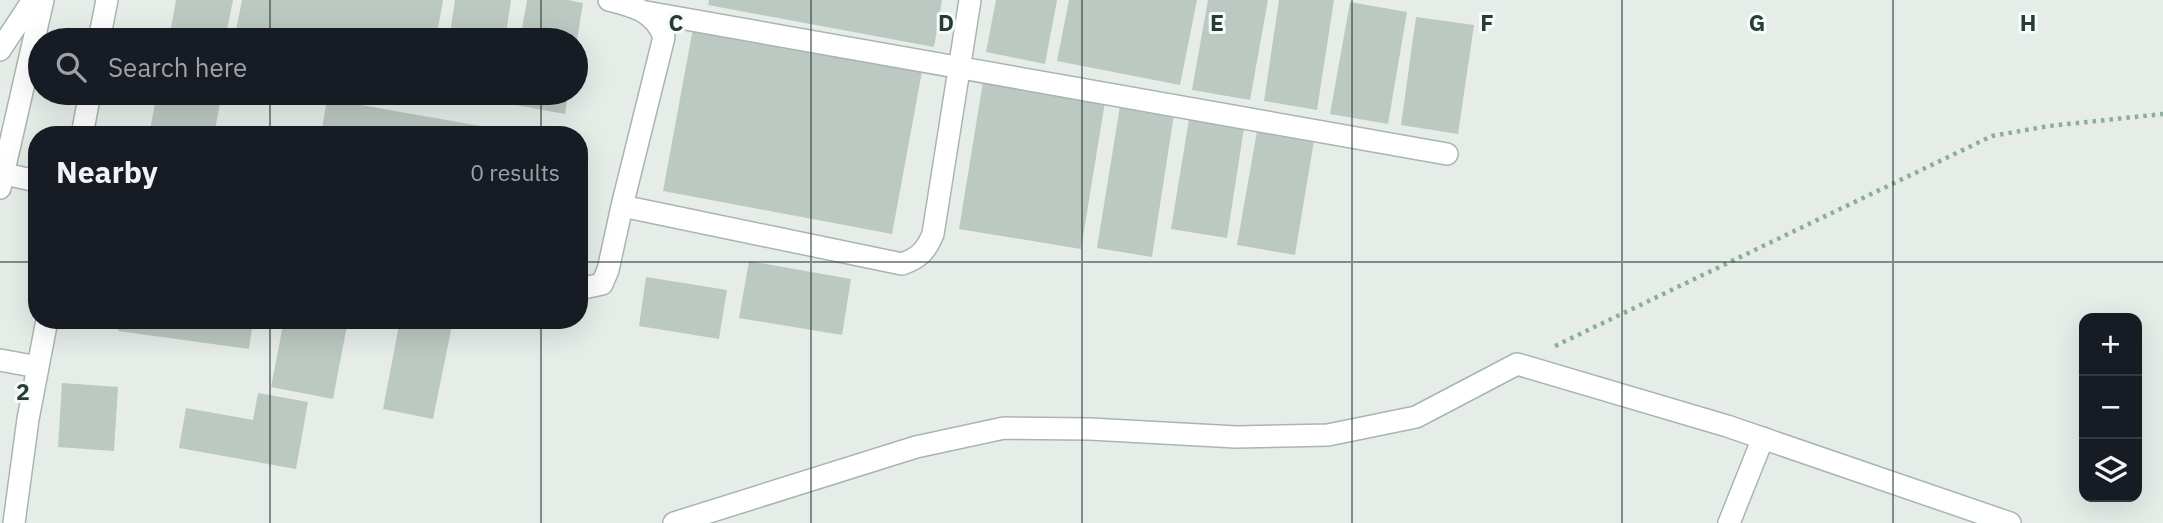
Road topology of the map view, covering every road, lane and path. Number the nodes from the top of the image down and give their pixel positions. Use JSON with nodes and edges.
{"nodes":[{"id":1,"x":33,"y":0,"type":"edge"},
{"id":2,"x":43,"y":0,"type":"edge"},
{"id":3,"x":107,"y":0,"type":"edge"},
{"id":4,"x":609,"y":0,"type":"edge"},
{"id":5,"x":971,"y":0,"type":"edge"},
{"id":6,"x":646,"y":12,"type":"junction"},
{"id":7,"x":36,"y":28,"type":"edge"},
{"id":8,"x":101,"y":28,"type":"edge"},
{"id":9,"x":0,"y":50,"type":"edge"},
{"id":10,"x":28,"y":64,"type":"edge"},
{"id":11,"x":958,"y":68,"type":"junction"},
{"id":12,"x":88,"y":105,"type":"edge"},
{"id":13,"x":2163,"y":114,"type":"edge"},
{"id":14,"x":84,"y":126,"type":"edge"},
{"id":15,"x":1447,"y":154,"type":"dead end"},
{"id":16,"x":1,"y":178,"type":"edge"},
{"id":17,"x":28,"y":180,"type":"edge"},
{"id":18,"x":622,"y":206,"type":"junction"},
{"id":19,"x":588,"y":287,"type":"edge"},
{"id":20,"x":45,"y":329,"type":"edge"},
{"id":21,"x":0,"y":360,"type":"edge"},
{"id":22,"x":1517,"y":364,"type":"junction"},
{"id":23,"x":38,"y":367,"type":"junction"},
{"id":24,"x":1763,"y":438,"type":"junction"},
{"id":25,"x":14,"y":523,"type":"edge"},
{"id":26,"x":674,"y":523,"type":"edge"},
{"id":27,"x":1729,"y":523,"type":"edge"},
{"id":28,"x":2010,"y":523,"type":"edge"}],
"edges":[{"from":1,"to":9,"type":"street"},
{"from":2,"to":7,"type":"street"},
{"from":3,"to":8,"type":"street"},
{"from":4,"to":6,"type":"street"},
{"from":5,"to":11,"type":"street"},
{"from":6,"to":11,"type":"street"},
{"from":6,"to":18,"type":"street"},
{"from":10,"to":16,"type":"street"},
{"from":11,"to":15,"type":"street"},
{"from":11,"to":18,"type":"street"},
{"from":12,"to":14,"type":"street"},
{"from":13,"to":22,"type":"path"},
{"from":16,"to":17,"type":"street"},
{"from":18,"to":19,"type":"street"},
{"from":20,"to":23,"type":"street"},
{"from":21,"to":23,"type":"street"},
{"from":22,"to":24,"type":"street"},
{"from":22,"to":26,"type":"street"},
{"from":23,"to":25,"type":"street"},
{"from":24,"to":27,"type":"street"},
{"from":24,"to":28,"type":"street"}]}
